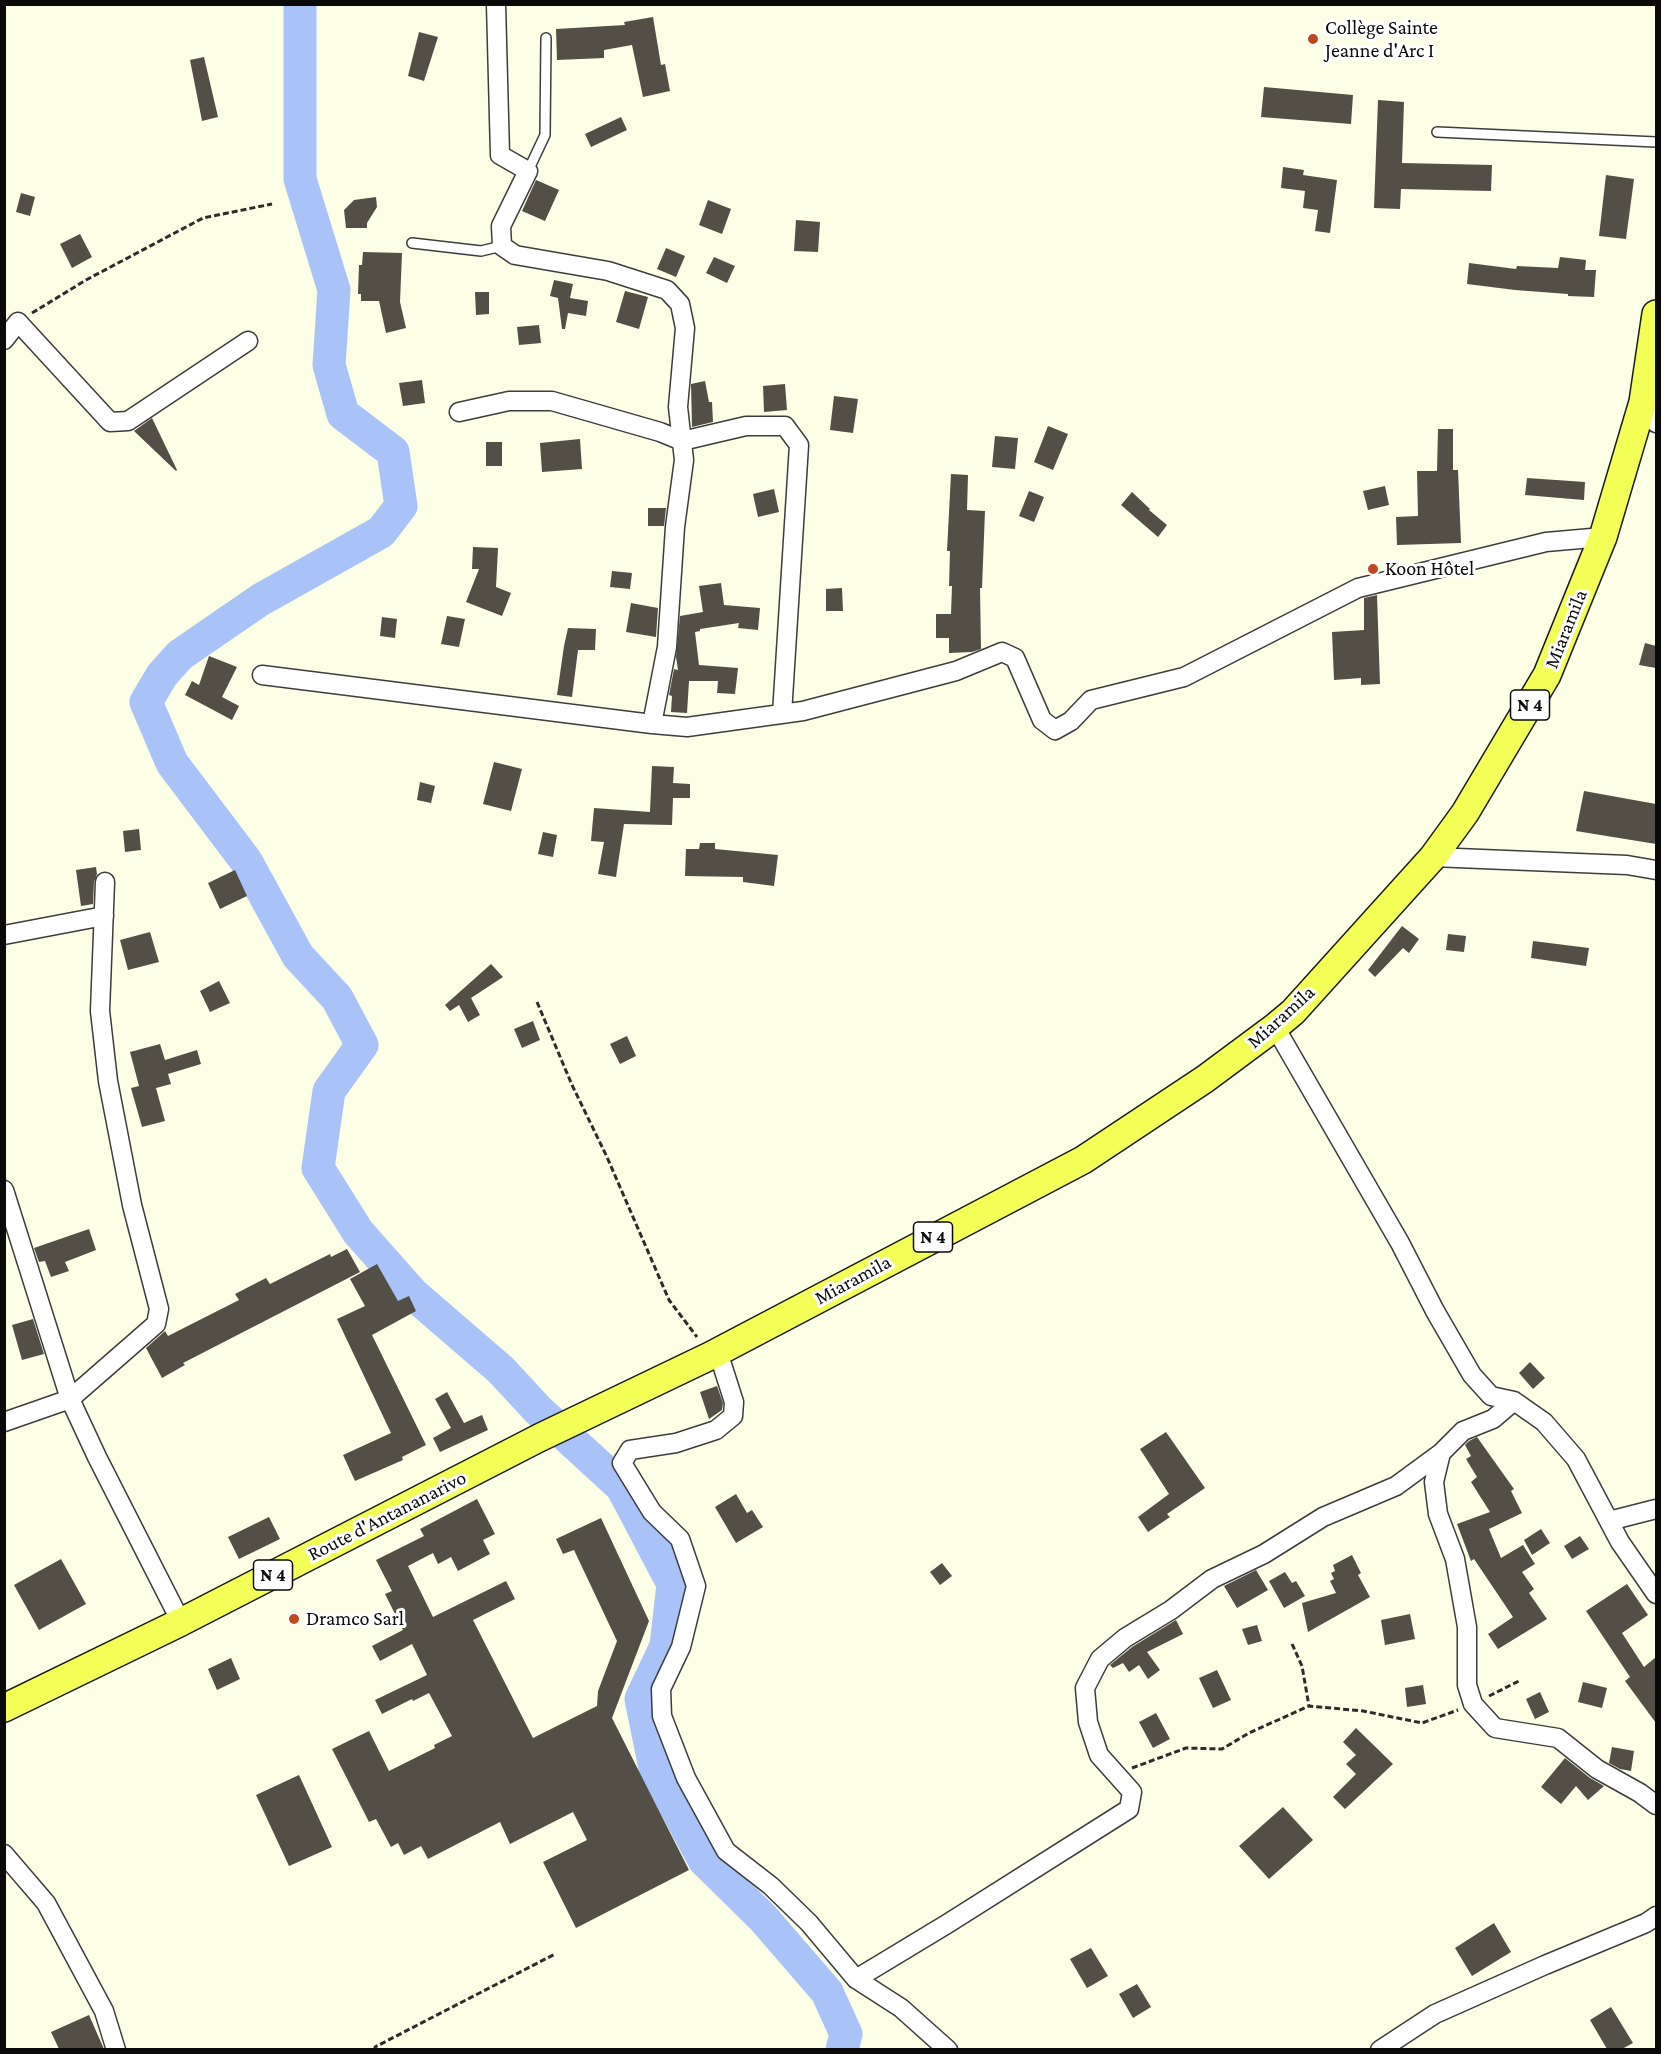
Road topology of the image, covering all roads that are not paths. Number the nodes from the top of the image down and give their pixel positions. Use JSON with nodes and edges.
{"nodes":[{"id":1,"x":496,"y":4,"type":"edge"},
{"id":2,"x":546,"y":38,"type":"dead end"},
{"id":3,"x":1437,"y":132,"type":"dead end"},
{"id":4,"x":1656,"y":142,"type":"edge"},
{"id":5,"x":528,"y":171,"type":"junction"},
{"id":6,"x":412,"y":243,"type":"dead end"},
{"id":7,"x":502,"y":246,"type":"junction"},
{"id":8,"x":1655,"y":330,"type":"edge"},
{"id":9,"x":4,"y":340,"type":"edge"},
{"id":10,"x":248,"y":341,"type":"dead end"},
{"id":11,"x":459,"y":412,"type":"dead end"},
{"id":12,"x":1650,"y":412,"type":"edge"},
{"id":13,"x":682,"y":441,"type":"junction"},
{"id":14,"x":1603,"y":537,"type":"junction"},
{"id":15,"x":262,"y":675,"type":"dead end"},
{"id":16,"x":782,"y":714,"type":"junction"},
{"id":17,"x":652,"y":724,"type":"junction"},
{"id":18,"x":1433,"y":856,"type":"junction"},
{"id":19,"x":1656,"y":870,"type":"edge"},
{"id":20,"x":105,"y":882,"type":"dead end"},
{"id":21,"x":105,"y":916,"type":"junction"},
{"id":22,"x":4,"y":935,"type":"edge"},
{"id":23,"x":1275,"y":1028,"type":"junction"},
{"id":24,"x":4,"y":1190,"type":"edge"},
{"id":25,"x":714,"y":1354,"type":"junction"},
{"id":26,"x":70,"y":1399,"type":"junction"},
{"id":27,"x":1514,"y":1401,"type":"junction"},
{"id":28,"x":576,"y":1420,"type":"joint"},
{"id":29,"x":4,"y":1422,"type":"edge"},
{"id":30,"x":1441,"y":1453,"type":"junction"},
{"id":31,"x":1656,"y":1509,"type":"edge"},
{"id":32,"x":1609,"y":1521,"type":"junction"},
{"id":33,"x":1656,"y":1594,"type":"edge"},
{"id":34,"x":181,"y":1622,"type":"junction"},
{"id":35,"x":4,"y":1708,"type":"edge"},
{"id":36,"x":1656,"y":1805,"type":"edge"},
{"id":37,"x":4,"y":1854,"type":"edge"},
{"id":38,"x":1656,"y":1916,"type":"edge"},
{"id":39,"x":856,"y":1979,"type":"junction"},
{"id":40,"x":116,"y":2049,"type":"edge"},
{"id":41,"x":948,"y":2049,"type":"edge"},
{"id":42,"x":1380,"y":2049,"type":"edge"}],
"edges":[{"from":1,"to":5,"type":"street"},
{"from":2,"to":5,"type":"lane"},
{"from":3,"to":4,"type":"lane"},
{"from":5,"to":7,"type":"street"},
{"from":6,"to":7,"type":"lane"},
{"from":7,"to":13,"type":"street"},
{"from":8,"to":12,"type":"main road","name":"Miaramila","number":"N 4"},
{"from":9,"to":10,"type":"street"},
{"from":11,"to":13,"type":"street"},
{"from":12,"to":14,"type":"main road","name":"Miaramila","number":"N 4"},
{"from":13,"to":16,"type":"street"},
{"from":13,"to":17,"type":"street"},
{"from":14,"to":16,"type":"street"},
{"from":14,"to":18,"type":"main road","name":"Miaramila","number":"N 4"},
{"from":15,"to":17,"type":"street"},
{"from":16,"to":17,"type":"street"},
{"from":18,"to":19,"type":"street"},
{"from":18,"to":23,"type":"main road","name":"Miaramila","number":"N 4"},
{"from":20,"to":21,"type":"street"},
{"from":21,"to":22,"type":"street"},
{"from":21,"to":26,"type":"street"},
{"from":23,"to":25,"type":"main road","name":"Miaramila","number":"N 4"},
{"from":23,"to":27,"type":"street"},
{"from":24,"to":26,"type":"street"},
{"from":25,"to":28,"type":"main road","name":"Miaramila","number":"N 4"},
{"from":25,"to":39,"type":"street"},
{"from":26,"to":29,"type":"street"},
{"from":26,"to":34,"type":"street"},
{"from":27,"to":30,"type":"street"},
{"from":27,"to":32,"type":"street"},
{"from":28,"to":34,"type":"main road","name":"Route d'Antananarivo","number":"N 4"},
{"from":30,"to":36,"type":"street"},
{"from":30,"to":39,"type":"street"},
{"from":31,"to":32,"type":"street"},
{"from":32,"to":33,"type":"street"},
{"from":34,"to":35,"type":"main road","name":"Route d'Antananarivo","number":"N 4"},
{"from":37,"to":40,"type":"street"},
{"from":38,"to":42,"type":"street"},
{"from":39,"to":41,"type":"street"}]}
